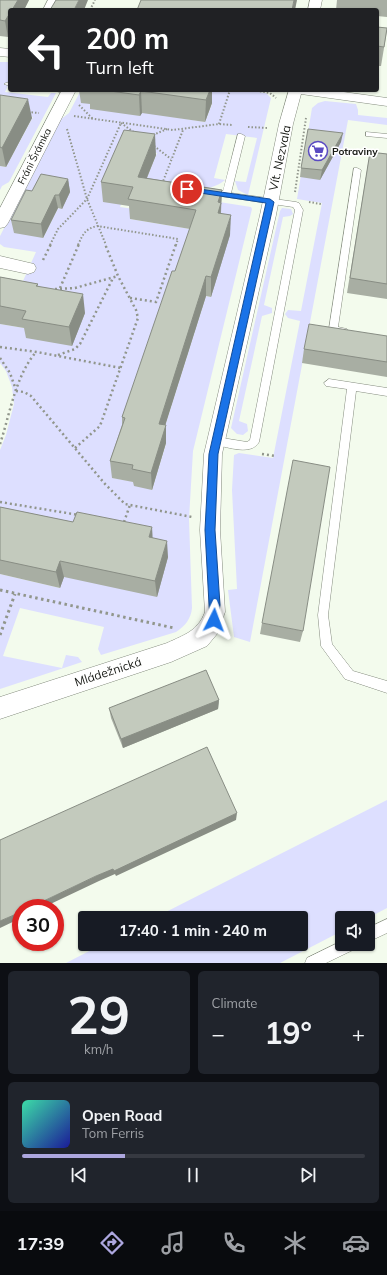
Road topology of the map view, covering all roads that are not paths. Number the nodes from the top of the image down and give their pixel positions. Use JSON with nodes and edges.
{"nodes":[{"id":1,"x":64,"y":92,"type":"edge"},
{"id":2,"x":295,"y":92,"type":"edge"},
{"id":3,"x":314,"y":92,"type":"edge"},
{"id":4,"x":387,"y":102,"type":"edge"},
{"id":5,"x":369,"y":134,"type":"dead end"},
{"id":6,"x":242,"y":136,"type":"dead end"},
{"id":7,"x":387,"y":136,"type":"edge"},
{"id":8,"x":358,"y":170,"type":"dead end"},
{"id":9,"x":197,"y":191,"type":"edge"},
{"id":10,"x":226,"y":195,"type":"junction"},
{"id":11,"x":270,"y":202,"type":"junction"},
{"id":12,"x":0,"y":223,"type":"edge"},
{"id":13,"x":0,"y":262,"type":"edge"},
{"id":14,"x":35,"y":265,"type":"road end"},
{"id":15,"x":352,"y":332,"type":"edge"},
{"id":16,"x":329,"y":383,"type":"dead end"},
{"id":17,"x":352,"y":386,"type":"junction"},
{"id":18,"x":387,"y":392,"type":"edge"},
{"id":19,"x":216,"y":441,"type":"junction"},
{"id":20,"x":210,"y":627,"type":"joint"},
{"id":21,"x":387,"y":687,"type":"edge"},
{"id":22,"x":0,"y":708,"type":"edge"},
{"id":23,"x":387,"y":926,"type":"edge"},
{"id":24,"x":375,"y":932,"type":"edge"},
{"id":25,"x":336,"y":951,"type":"edge"},
{"id":26,"x":312,"y":963,"type":"edge"}],
"edges":[{"from":1,"to":12,"type":"street","name":"Fráni Šrámka"},
{"from":2,"to":11,"type":"street","name":"Vít. Nezvala"},
{"from":3,"to":4,"type":"street"},
{"from":5,"to":7,"type":"lane"},
{"from":6,"to":10,"type":"lane"},
{"from":8,"to":15,"type":"lane"},
{"from":9,"to":10,"type":"lane"},
{"from":10,"to":11,"type":"lane"},
{"from":11,"to":19,"type":"street","name":"Vít. Nezvala"},
{"from":11,"to":19,"type":"lane"},
{"from":13,"to":14,"type":"street"},
{"from":16,"to":17,"type":"lane"},
{"from":17,"to":18,"type":"lane"},
{"from":17,"to":21,"type":"lane"},
{"from":19,"to":20,"type":"street","name":"Vít. Nezvala"},
{"from":20,"to":22,"type":"street","name":"Mládežnická"},
{"from":23,"to":24,"type":"lane"},
{"from":25,"to":26,"type":"lane"}]}
